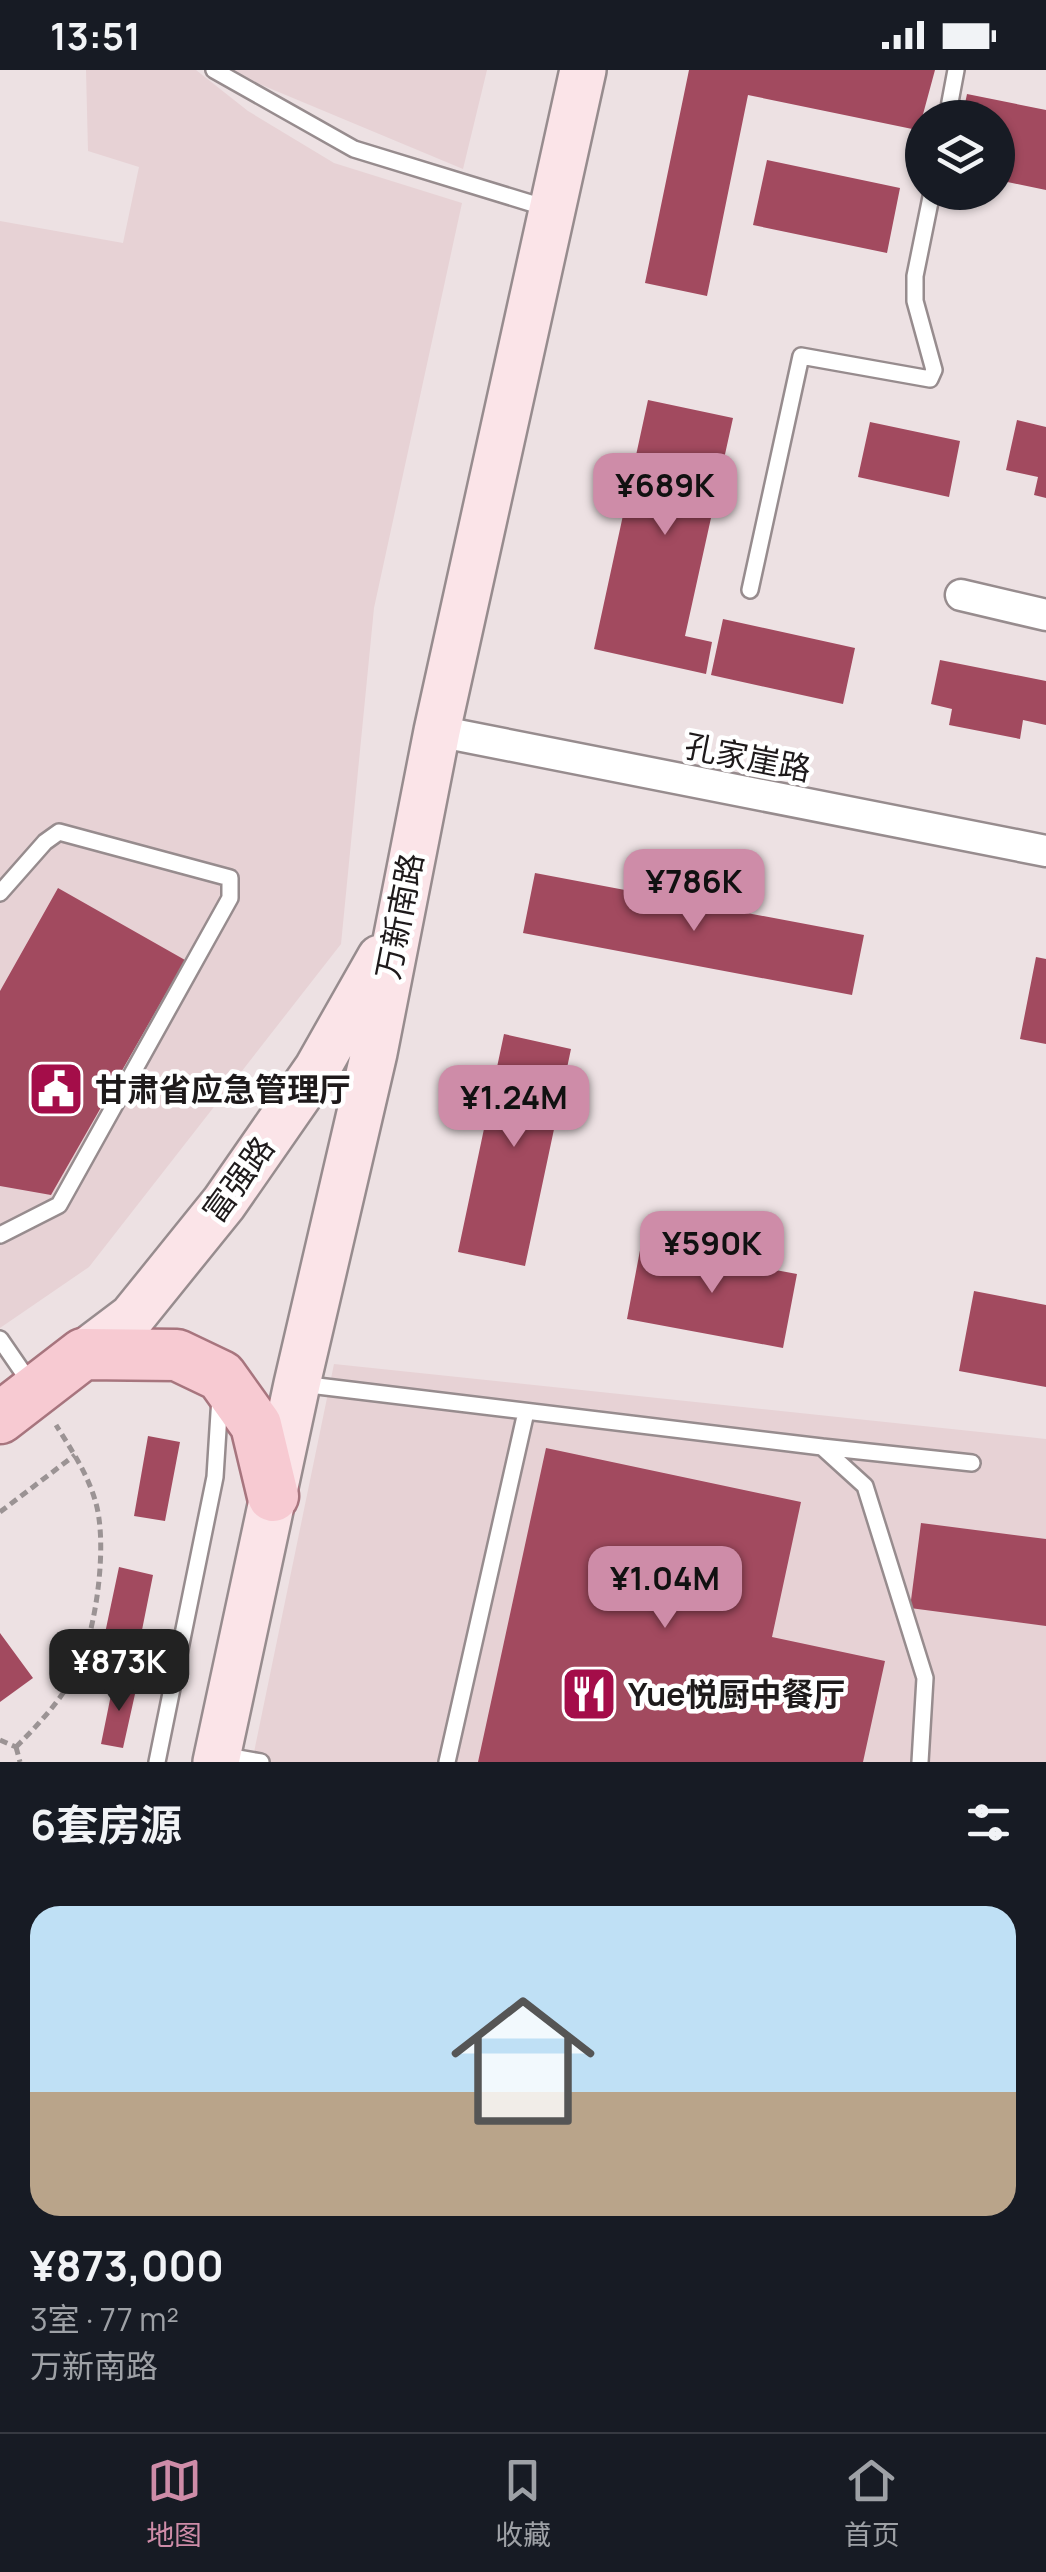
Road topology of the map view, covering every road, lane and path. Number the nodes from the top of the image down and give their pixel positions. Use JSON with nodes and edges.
{"nodes":[{"id":1,"x":214,"y":70,"type":"edge"},
{"id":2,"x":583,"y":70,"type":"edge"},
{"id":3,"x":956,"y":70,"type":"edge"},
{"id":4,"x":950,"y":100,"type":"edge"},
{"id":5,"x":552,"y":210,"type":"junction"},
{"id":6,"x":928,"y":210,"type":"edge"},
{"id":7,"x":750,"y":590,"type":"dead end"},
{"id":8,"x":961,"y":596,"type":"dead end"},
{"id":9,"x":1046,"y":616,"type":"edge"},
{"id":10,"x":437,"y":731,"type":"junction"},
{"id":11,"x":1046,"y":851,"type":"edge"},
{"id":12,"x":0,"y":893,"type":"edge"},
{"id":13,"x":396,"y":930,"type":"junction"},
{"id":14,"x":0,"y":1235,"type":"edge"},
{"id":15,"x":0,"y":1339,"type":"edge"},
{"id":16,"x":83,"y":1354,"type":"junction"},
{"id":17,"x":222,"y":1376,"type":"junction"},
{"id":18,"x":298,"y":1384,"type":"junction"},
{"id":19,"x":18,"y":1404,"type":"edge"},
{"id":20,"x":526,"y":1412,"type":"junction"},
{"id":21,"x":822,"y":1447,"type":"junction"},
{"id":22,"x":75,"y":1455,"type":"junction"},
{"id":23,"x":972,"y":1463,"type":"dead end"},
{"id":24,"x":273,"y":1496,"type":"junction"},
{"id":25,"x":0,"y":1512,"type":"edge"},
{"id":26,"x":0,"y":1740,"type":"edge"},
{"id":27,"x":16,"y":1747,"type":"junction"},
{"id":28,"x":231,"y":1760,"type":"edge"},
{"id":29,"x":20,"y":1762,"type":"edge"},
{"id":30,"x":157,"y":1762,"type":"edge"},
{"id":31,"x":447,"y":1762,"type":"edge"},
{"id":32,"x":920,"y":1762,"type":"edge"}],
"edges":[{"from":1,"to":5,"type":"lane"},
{"from":2,"to":5,"type":"main road","name":"万新南路"},
{"from":3,"to":4,"type":"lane"},
{"from":5,"to":10,"type":"main road","name":"万新南路"},
{"from":6,"to":7,"type":"lane"},
{"from":8,"to":9,"type":"street"},
{"from":10,"to":11,"type":"street","name":"孔家崖路"},
{"from":10,"to":13,"type":"main road","name":"万新南路"},
{"from":12,"to":14,"type":"lane"},
{"from":13,"to":16,"type":"main road","name":"富强路"},
{"from":13,"to":18,"type":"main road","name":"万新南路"},
{"from":15,"to":19,"type":"lane"},
{"from":16,"to":17,"type":"main road"},
{"from":16,"to":19,"type":"main road"},
{"from":17,"to":24,"type":"main road"},
{"from":17,"to":30,"type":"lane"},
{"from":18,"to":20,"type":"lane"},
{"from":18,"to":24,"type":"main road","name":"万新南路"},
{"from":19,"to":22,"type":"path"},
{"from":20,"to":21,"type":"lane"},
{"from":20,"to":31,"type":"lane"},
{"from":21,"to":23,"type":"lane"},
{"from":21,"to":32,"type":"lane"},
{"from":22,"to":25,"type":"path"},
{"from":22,"to":27,"type":"path"},
{"from":24,"to":28,"type":"main road","name":"万新南路"},
{"from":26,"to":27,"type":"path"},
{"from":27,"to":29,"type":"path"}]}
